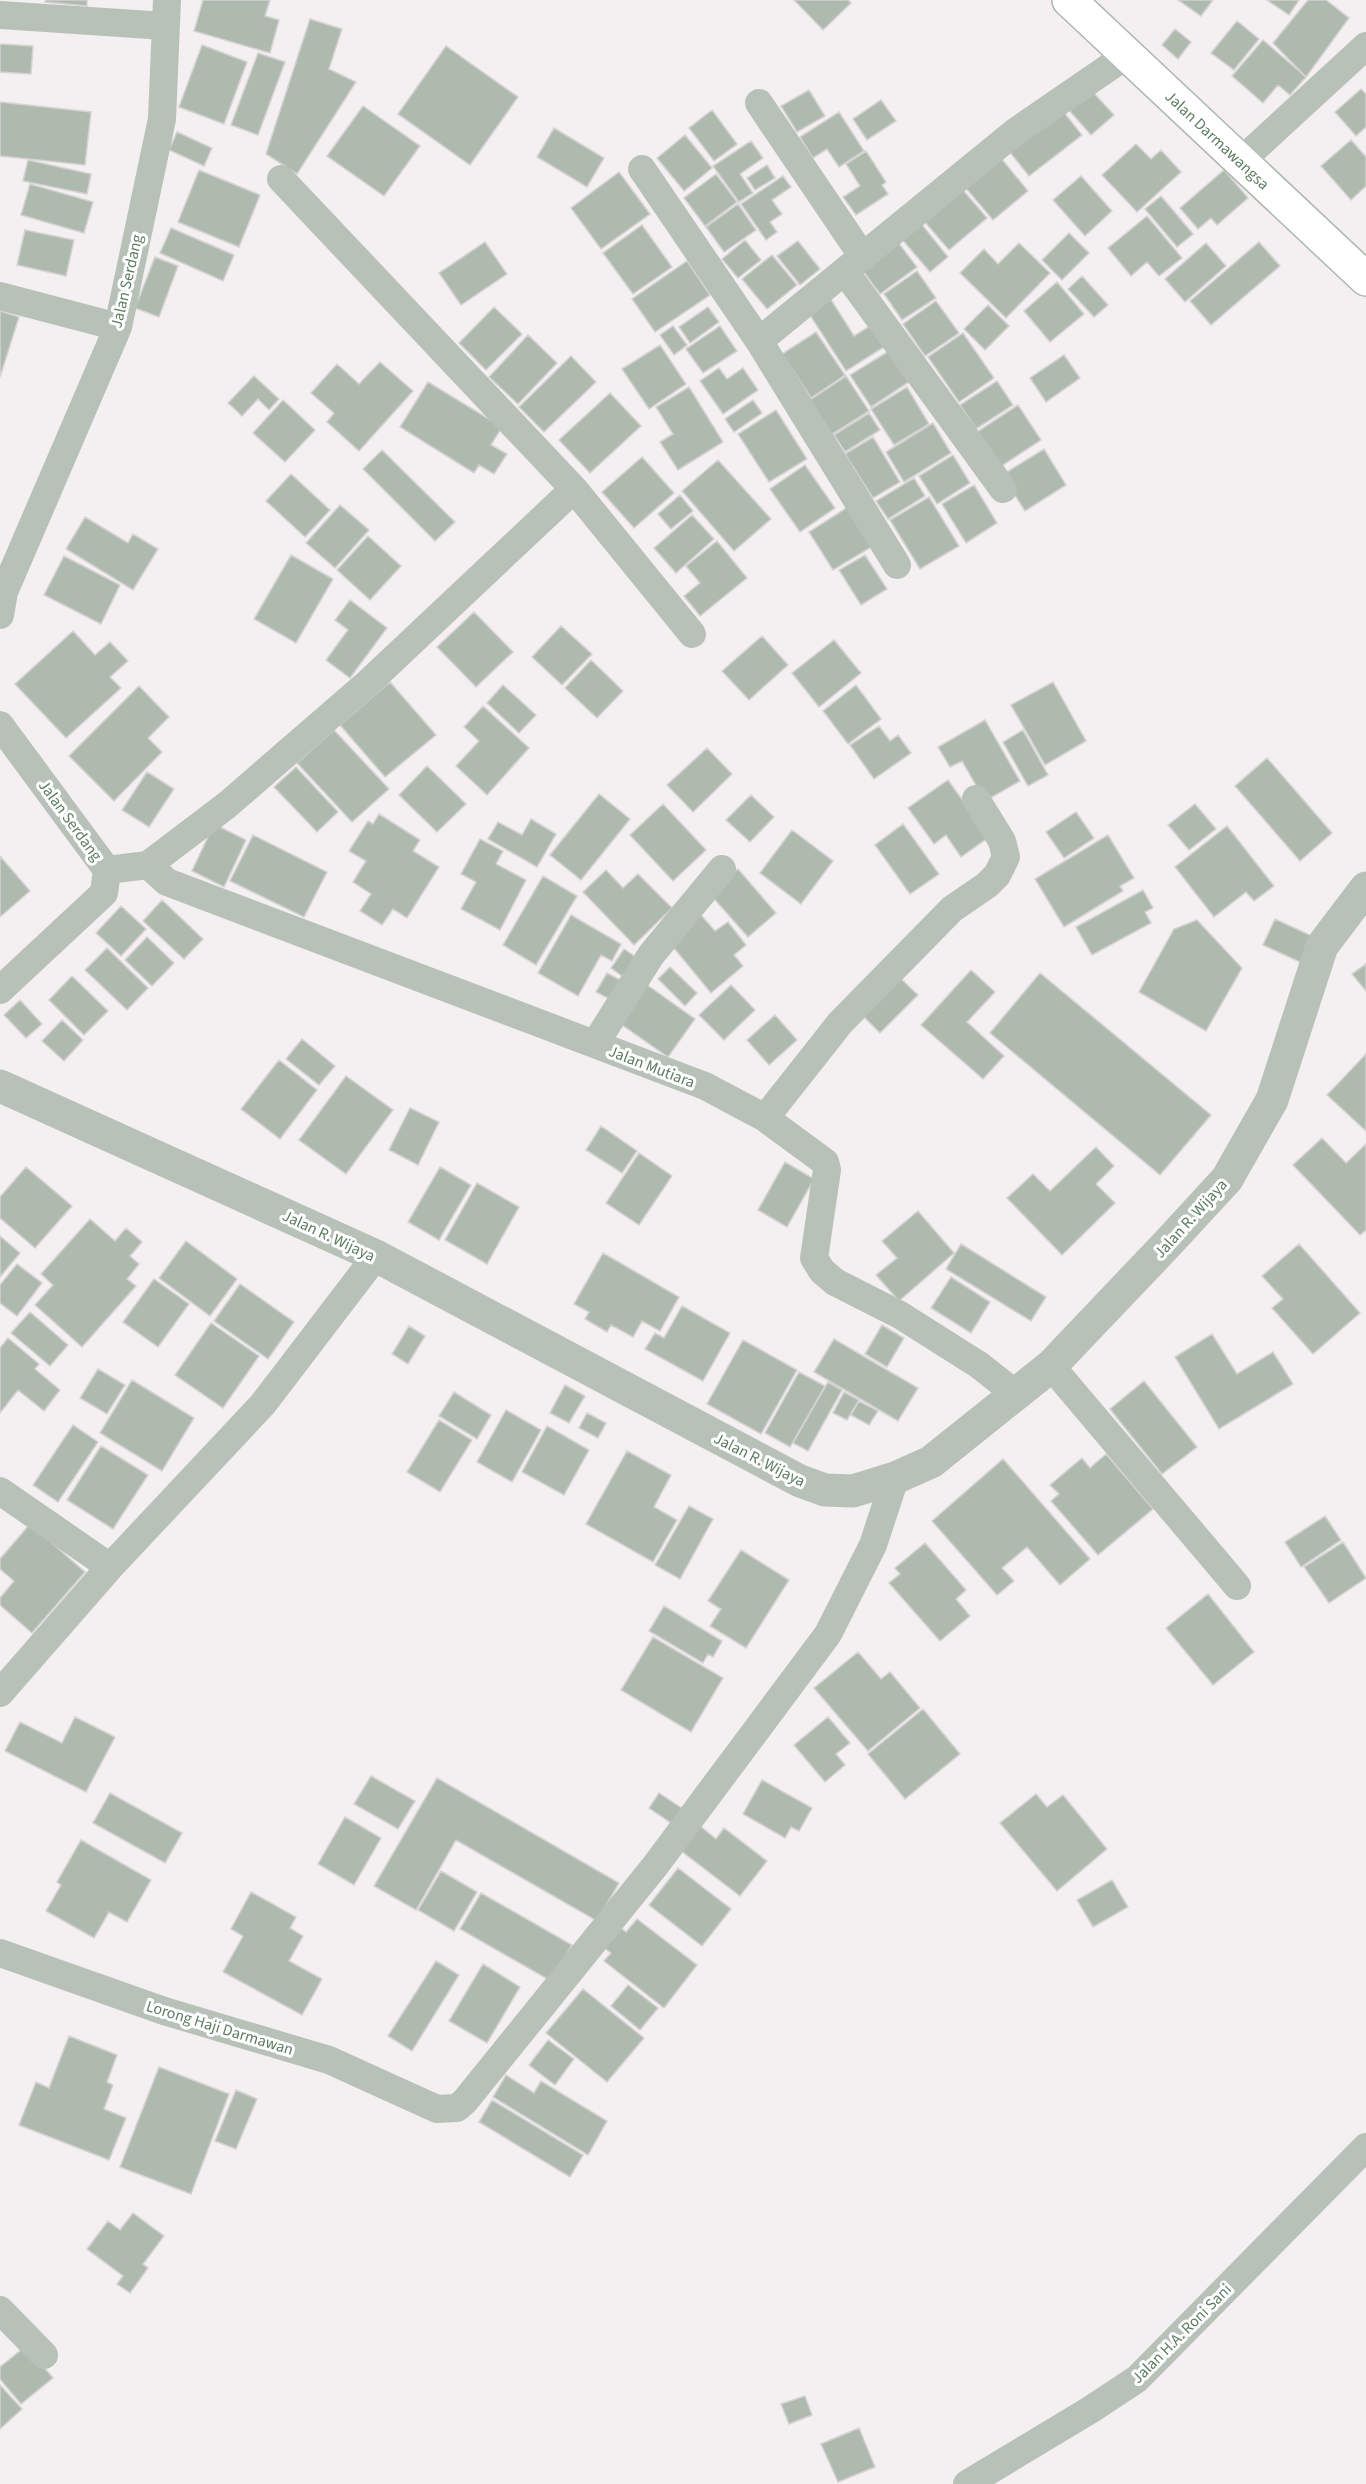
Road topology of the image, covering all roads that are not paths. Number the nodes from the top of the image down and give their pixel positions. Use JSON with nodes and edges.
{"nodes":[{"id":1,"x":1069,"y":0,"type":"edge"},
{"id":2,"x":166,"y":13,"type":"edge"},
{"id":3,"x":0,"y":15,"type":"edge"},
{"id":4,"x":1366,"y":46,"type":"edge"},
{"id":5,"x":1127,"y":55,"type":"junction"},
{"id":6,"x":759,"y":103,"type":"dead end"},
{"id":7,"x":1241,"y":161,"type":"junction"},
{"id":8,"x":642,"y":169,"type":"dead end"},
{"id":9,"x":281,"y":179,"type":"dead end"},
{"id":10,"x":854,"y":265,"type":"junction"},
{"id":11,"x":1366,"y":279,"type":"edge"},
{"id":12,"x":0,"y":297,"type":"edge"},
{"id":13,"x":117,"y":327,"type":"junction"},
{"id":14,"x":759,"y":341,"type":"junction"},
{"id":15,"x":574,"y":489,"type":"junction"},
{"id":16,"x":1003,"y":489,"type":"dead end"},
{"id":17,"x":897,"y":565,"type":"dead end"},
{"id":18,"x":0,"y":615,"type":"edge"},
{"id":19,"x":692,"y":634,"type":"dead end"},
{"id":20,"x":0,"y":725,"type":"edge"},
{"id":21,"x":976,"y":799,"type":"dead end"},
{"id":22,"x":148,"y":866,"type":"junction"},
{"id":23,"x":722,"y":869,"type":"dead end"},
{"id":24,"x":107,"y":870,"type":"junction"},
{"id":25,"x":1366,"y":888,"type":"edge"},
{"id":26,"x":0,"y":990,"type":"edge"},
{"id":27,"x":595,"y":1044,"type":"junction"},
{"id":28,"x":0,"y":1086,"type":"edge"},
{"id":29,"x":765,"y":1118,"type":"junction"},
{"id":30,"x":376,"y":1256,"type":"junction"},
{"id":31,"x":1051,"y":1366,"type":"junction"},
{"id":32,"x":1017,"y":1395,"type":"junction"},
{"id":33,"x":895,"y":1478,"type":"junction"},
{"id":34,"x":0,"y":1491,"type":"edge"},
{"id":35,"x":110,"y":1567,"type":"junction"},
{"id":36,"x":1237,"y":1586,"type":"dead end"},
{"id":37,"x":0,"y":1693,"type":"edge"},
{"id":38,"x":0,"y":1953,"type":"edge"},
{"id":39,"x":1366,"y":2147,"type":"edge"},
{"id":40,"x":0,"y":2310,"type":"edge"},
{"id":41,"x":44,"y":2355,"type":"dead end"},
{"id":42,"x":967,"y":2484,"type":"edge"}],
"edges":[{"from":1,"to":5,"type":"main road","name":"Jalan Darmawangsa"},
{"from":2,"to":3,"type":"street"},
{"from":2,"to":13,"type":"street","name":"Jalan Serdang"},
{"from":4,"to":7,"type":"street"},
{"from":5,"to":7,"type":"main road","name":"Jalan Darmawangsa"},
{"from":5,"to":10,"type":"street"},
{"from":6,"to":10,"type":"street"},
{"from":7,"to":11,"type":"main road","name":"Jalan Darmawangsa"},
{"from":8,"to":14,"type":"street"},
{"from":9,"to":15,"type":"street"},
{"from":10,"to":14,"type":"street"},
{"from":10,"to":16,"type":"street"},
{"from":12,"to":13,"type":"street"},
{"from":13,"to":18,"type":"street","name":"Jalan Serdang"},
{"from":14,"to":17,"type":"street"},
{"from":15,"to":19,"type":"street"},
{"from":15,"to":22,"type":"street"},
{"from":20,"to":24,"type":"street","name":"Jalan Serdang"},
{"from":21,"to":29,"type":"street"},
{"from":22,"to":24,"type":"street"},
{"from":22,"to":27,"type":"street","name":"Jalan Mutiara"},
{"from":23,"to":27,"type":"street"},
{"from":24,"to":26,"type":"street","name":"Jalan Serdang"},
{"from":25,"to":31,"type":"street","name":"Jalan R. Wijaya"},
{"from":27,"to":29,"type":"street","name":"Jalan Mutiara"},
{"from":28,"to":30,"type":"street","name":"Jalan R. Wijaya"},
{"from":29,"to":32,"type":"street","name":"Jalan Mutiara"},
{"from":30,"to":33,"type":"street","name":"Jalan R. Wijaya"},
{"from":30,"to":35,"type":"street"},
{"from":31,"to":32,"type":"street","name":"Jalan R. Wijaya"},
{"from":31,"to":36,"type":"street"},
{"from":32,"to":33,"type":"street","name":"Jalan R. Wijaya"},
{"from":33,"to":38,"type":"street","name":"Lorong Haji Darmawan"},
{"from":34,"to":35,"type":"street"},
{"from":35,"to":37,"type":"street"},
{"from":39,"to":42,"type":"street","name":"Jalan H.A. Roni Sani"},
{"from":40,"to":41,"type":"street"}]}
